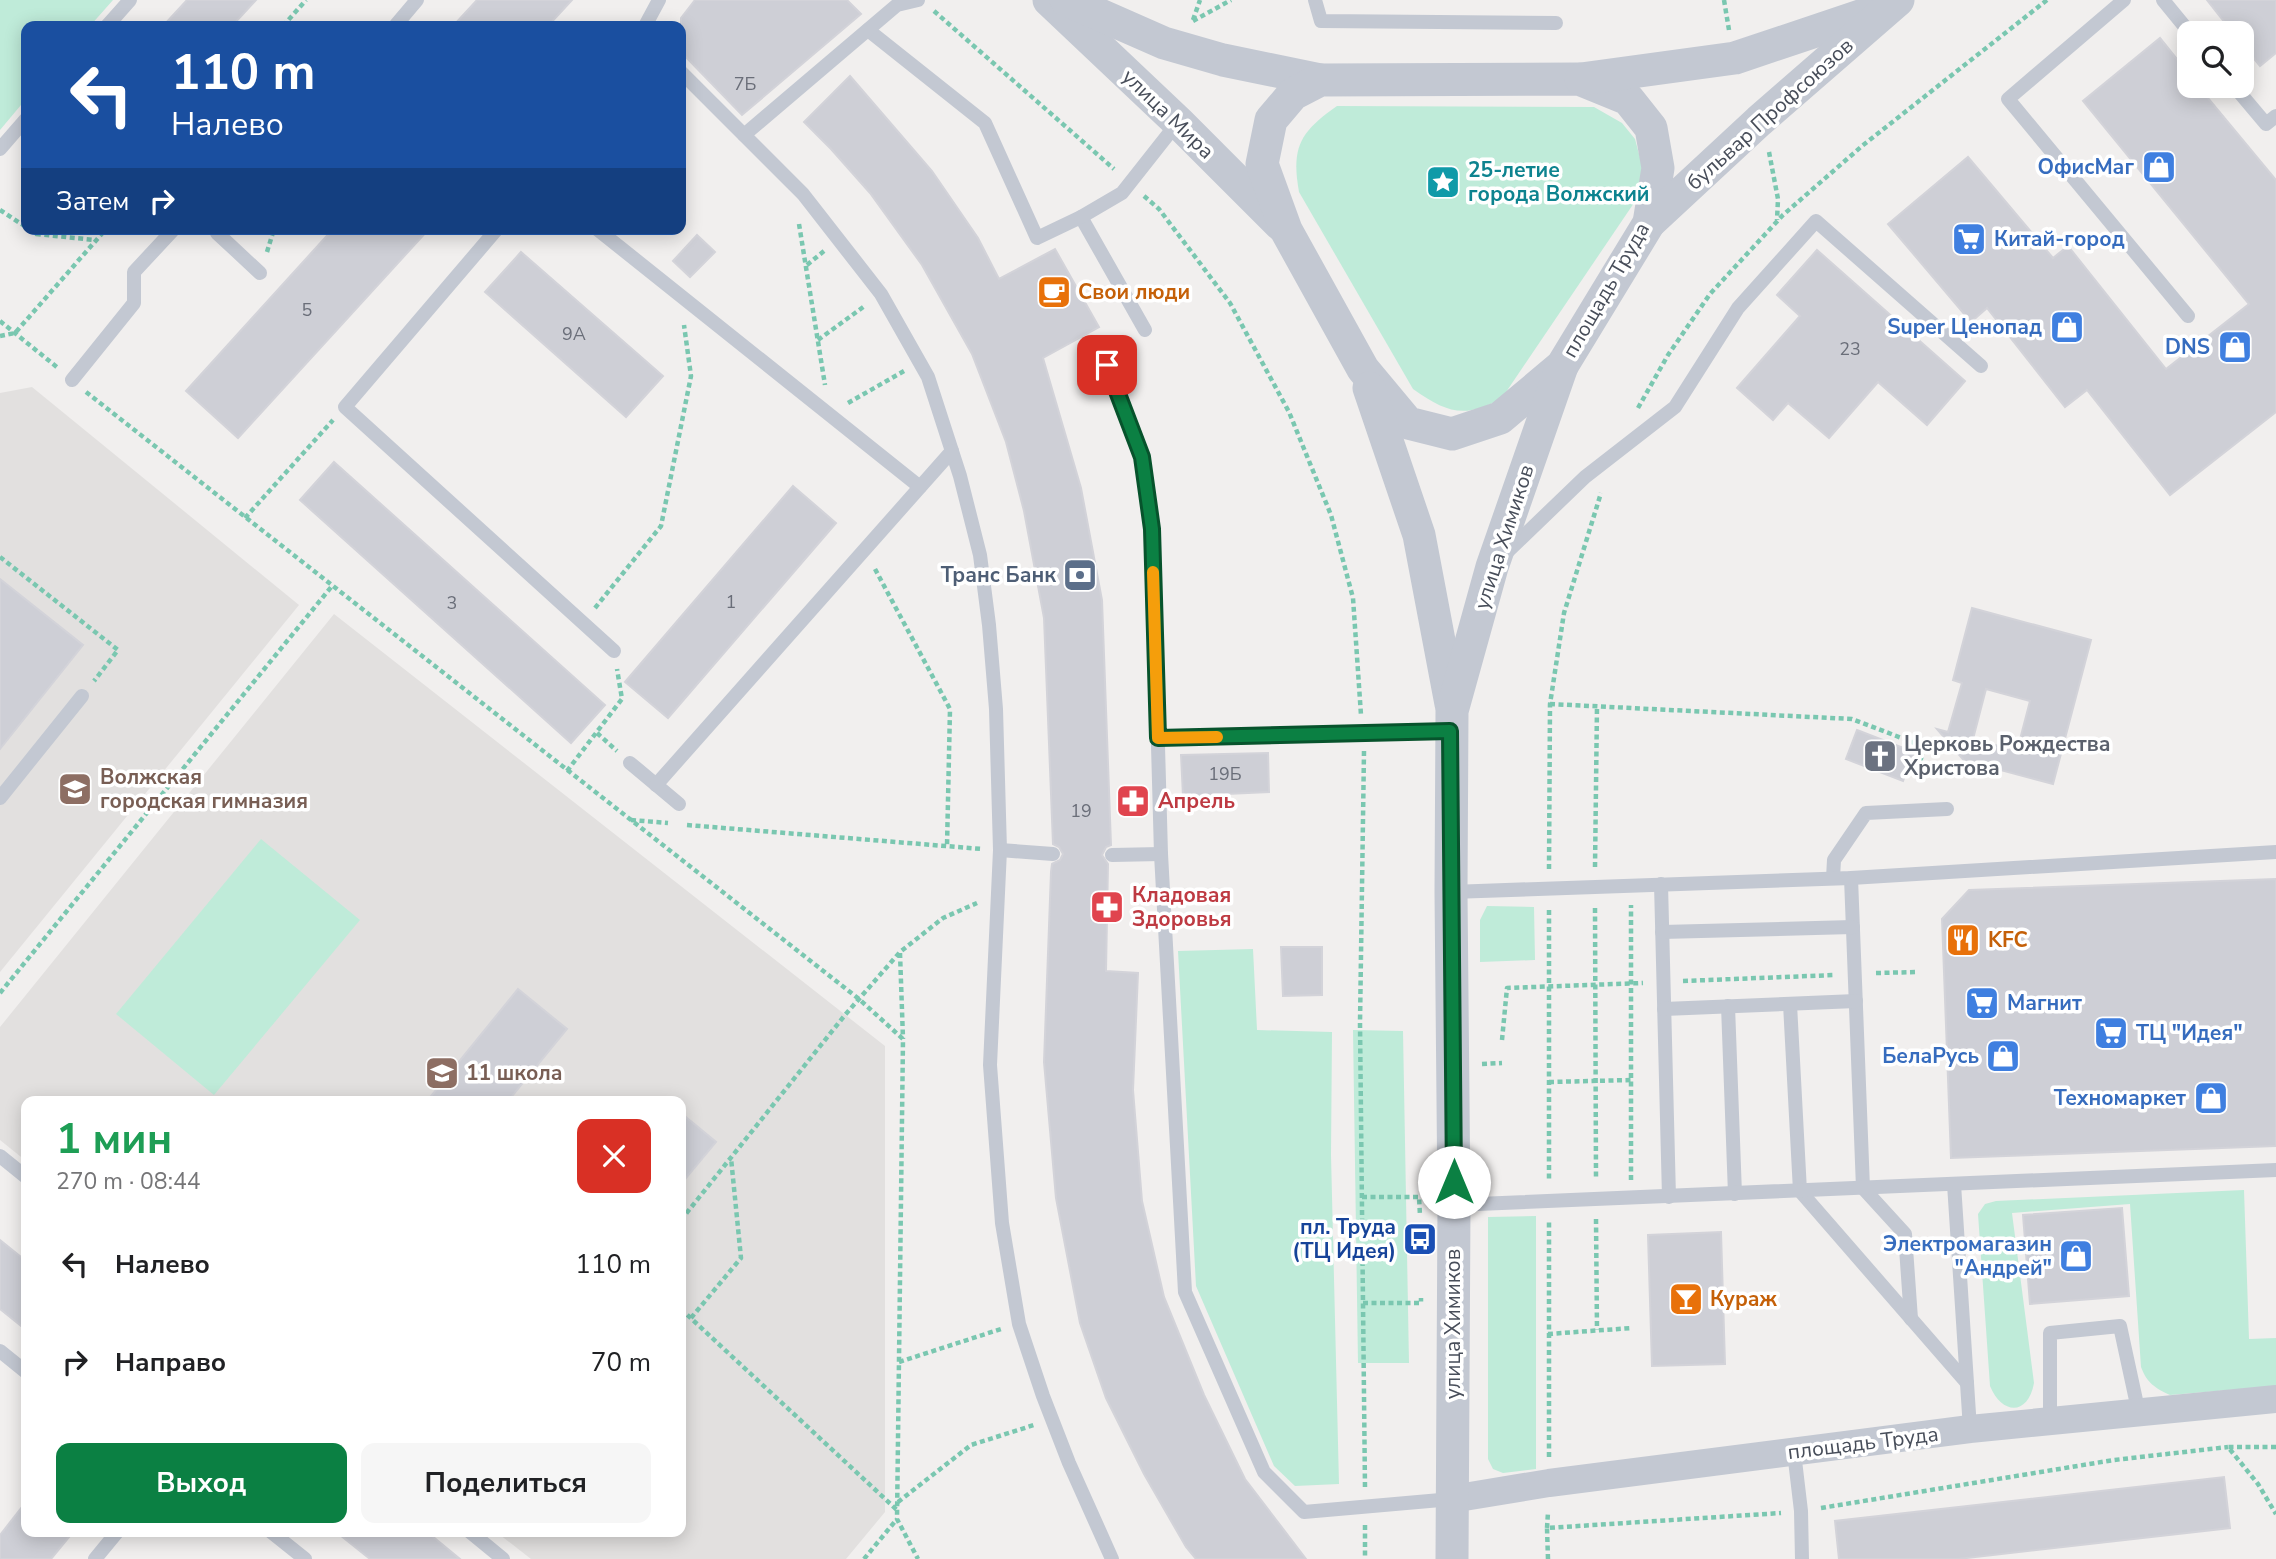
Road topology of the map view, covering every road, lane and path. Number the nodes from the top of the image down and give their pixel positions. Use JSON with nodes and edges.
{"nodes":[{"id":1,"x":130,"y":0,"type":"edge"},
{"id":2,"x":306,"y":0,"type":"edge"},
{"id":3,"x":417,"y":0,"type":"edge"},
{"id":4,"x":659,"y":0,"type":"edge"},
{"id":5,"x":918,"y":0,"type":"edge"},
{"id":6,"x":1049,"y":0,"type":"edge"},
{"id":7,"x":1066,"y":0,"type":"edge"},
{"id":8,"x":1200,"y":0,"type":"edge"},
{"id":9,"x":1231,"y":0,"type":"edge"},
{"id":10,"x":1315,"y":0,"type":"edge"},
{"id":11,"x":1724,"y":0,"type":"edge"},
{"id":12,"x":2048,"y":0,"type":"edge"},
{"id":13,"x":2124,"y":0,"type":"edge"},
{"id":14,"x":2163,"y":0,"type":"edge"},
{"id":15,"x":1895,"y":3,"type":"edge"},
{"id":16,"x":111,"y":21,"type":"edge"},
{"id":17,"x":287,"y":21,"type":"edge"},
{"id":18,"x":399,"y":21,"type":"edge"},
{"id":19,"x":648,"y":21,"type":"edge"},
{"id":20,"x":2180,"y":21,"type":"edge"},
{"id":21,"x":1556,"y":23,"type":"dead end"},
{"id":22,"x":868,"y":30,"type":"junction"},
{"id":23,"x":1730,"y":40,"type":"dead end"},
{"id":24,"x":686,"y":77,"type":"edge"},
{"id":25,"x":1579,"y":79,"type":"junction"},
{"id":26,"x":1320,"y":80,"type":"junction"},
{"id":27,"x":2244,"y":98,"type":"edge"},
{"id":28,"x":2276,"y":116,"type":"edge"},
{"id":29,"x":1178,"y":122,"type":"junction"},
{"id":30,"x":21,"y":125,"type":"edge"},
{"id":31,"x":744,"y":135,"type":"junction"},
{"id":32,"x":1766,"y":141,"type":"dead end"},
{"id":33,"x":0,"y":149,"type":"edge"},
{"id":34,"x":793,"y":184,"type":"junction"},
{"id":35,"x":0,"y":210,"type":"edge"},
{"id":36,"x":1081,"y":217,"type":"junction"},
{"id":37,"x":1777,"y":222,"type":"junction"},
{"id":38,"x":1649,"y":223,"type":"junction"},
{"id":39,"x":21,"y":224,"type":"edge"},
{"id":40,"x":1286,"y":230,"type":"junction"},
{"id":41,"x":47,"y":235,"type":"edge"},
{"id":42,"x":101,"y":235,"type":"edge"},
{"id":43,"x":168,"y":235,"type":"edge"},
{"id":44,"x":221,"y":235,"type":"edge"},
{"id":45,"x":492,"y":235,"type":"edge"},
{"id":46,"x":605,"y":235,"type":"edge"},
{"id":47,"x":96,"y":240,"type":"junction"},
{"id":48,"x":260,"y":273,"type":"dead end"},
{"id":49,"x":881,"y":294,"type":"junction"},
{"id":50,"x":681,"y":296,"type":"junction"},
{"id":51,"x":2188,"y":316,"type":"dead end"},
{"id":52,"x":0,"y":321,"type":"edge"},
{"id":53,"x":1144,"y":330,"type":"dead end"},
{"id":54,"x":15,"y":333,"type":"junction"},
{"id":55,"x":0,"y":336,"type":"edge"},
{"id":56,"x":818,"y":340,"type":"junction"},
{"id":57,"x":1098,"y":342,"type":"dead end"},
{"id":58,"x":920,"y":362,"type":"junction"},
{"id":59,"x":1562,"y":366,"type":"junction"},
{"id":60,"x":1981,"y":366,"type":"dead end"},
{"id":61,"x":1363,"y":369,"type":"junction"},
{"id":62,"x":72,"y":380,"type":"junction"},
{"id":63,"x":345,"y":407,"type":"junction"},
{"id":64,"x":829,"y":414,"type":"junction"},
{"id":65,"x":952,"y":451,"type":"junction"},
{"id":66,"x":1615,"y":454,"type":"junction"},
{"id":67,"x":920,"y":487,"type":"junction"},
{"id":68,"x":245,"y":518,"type":"junction"},
{"id":69,"x":865,"y":550,"type":"junction"},
{"id":70,"x":0,"y":557,"type":"edge"},
{"id":71,"x":1492,"y":568,"type":"junction"},
{"id":72,"x":331,"y":586,"type":"junction"},
{"id":73,"x":583,"y":623,"type":"junction"},
{"id":74,"x":614,"y":651,"type":"joint"},
{"id":75,"x":82,"y":696,"type":"joint"},
{"id":76,"x":1550,"y":704,"type":"junction"},
{"id":77,"x":1597,"y":706,"type":"junction"},
{"id":78,"x":1451,"y":721,"type":"junction"},
{"id":79,"x":1158,"y":738,"type":"junction"},
{"id":80,"x":630,"y":763,"type":"dead end"},
{"id":81,"x":1909,"y":767,"type":"dead end"},
{"id":82,"x":567,"y":771,"type":"junction"},
{"id":83,"x":656,"y":785,"type":"junction"},
{"id":84,"x":0,"y":798,"type":"edge"},
{"id":85,"x":678,"y":804,"type":"dead end"},
{"id":86,"x":1947,"y":808,"type":"dead end"},
{"id":87,"x":630,"y":820,"type":"junction"},
{"id":88,"x":947,"y":846,"type":"junction"},
{"id":89,"x":1000,"y":850,"type":"junction"},
{"id":90,"x":2276,"y":852,"type":"edge"},
{"id":91,"x":1161,"y":853,"type":"junction"},
{"id":92,"x":1053,"y":854,"type":"dead end"},
{"id":93,"x":1112,"y":855,"type":"dead end"},
{"id":94,"x":1833,"y":878,"type":"junction"},
{"id":95,"x":1851,"y":878,"type":"junction"},
{"id":96,"x":1661,"y":884,"type":"junction"},
{"id":97,"x":1631,"y":886,"type":"junction"},
{"id":98,"x":1595,"y":887,"type":"junction"},
{"id":99,"x":1549,"y":888,"type":"junction"},
{"id":100,"x":1451,"y":892,"type":"junction"},
{"id":101,"x":997,"y":894,"type":"junction"},
{"id":102,"x":1853,"y":927,"type":"junction"},
{"id":103,"x":1662,"y":932,"type":"junction"},
{"id":104,"x":900,"y":952,"type":"junction"},
{"id":105,"x":1917,"y":972,"type":"dead end"},
{"id":106,"x":1854,"y":974,"type":"junction"},
{"id":107,"x":1664,"y":982,"type":"junction"},
{"id":108,"x":1630,"y":984,"type":"junction"},
{"id":109,"x":1595,"y":985,"type":"junction"},
{"id":110,"x":0,"y":993,"type":"edge"},
{"id":111,"x":859,"y":999,"type":"junction"},
{"id":112,"x":1856,"y":1001,"type":"junction"},
{"id":113,"x":1790,"y":1004,"type":"junction"},
{"id":114,"x":1728,"y":1006,"type":"junction"},
{"id":115,"x":1664,"y":1009,"type":"junction"},
{"id":116,"x":903,"y":1039,"type":"junction"},
{"id":117,"x":1502,"y":1040,"type":"dead end"},
{"id":118,"x":1630,"y":1080,"type":"junction"},
{"id":119,"x":1595,"y":1081,"type":"junction"},
{"id":120,"x":1549,"y":1082,"type":"dead end"},
{"id":121,"x":0,"y":1156,"type":"edge"},
{"id":122,"x":731,"y":1157,"type":"junction"},
{"id":123,"x":2276,"y":1170,"type":"edge"},
{"id":124,"x":21,"y":1173,"type":"edge"},
{"id":125,"x":1954,"y":1184,"type":"junction"},
{"id":126,"x":1863,"y":1188,"type":"junction"},
{"id":127,"x":1800,"y":1191,"type":"junction"},
{"id":128,"x":1735,"y":1194,"type":"junction"},
{"id":129,"x":1670,"y":1197,"type":"junction"},
{"id":130,"x":1362,"y":1198,"type":"dead end"},
{"id":131,"x":1631,"y":1198,"type":"junction"},
{"id":132,"x":1596,"y":1200,"type":"junction"},
{"id":133,"x":1454,"y":1205,"type":"junction"},
{"id":134,"x":686,"y":1214,"type":"edge"},
{"id":135,"x":1420,"y":1216,"type":"dead end"},
{"id":136,"x":1421,"y":1291,"type":"dead end"},
{"id":137,"x":1363,"y":1303,"type":"dead end"},
{"id":138,"x":686,"y":1314,"type":"edge"},
{"id":139,"x":691,"y":1318,"type":"junction"},
{"id":140,"x":1911,"y":1319,"type":"junction"},
{"id":141,"x":1019,"y":1324,"type":"junction"},
{"id":142,"x":1632,"y":1328,"type":"dead end"},
{"id":143,"x":1597,"y":1330,"type":"junction"},
{"id":144,"x":1548,"y":1334,"type":"dead end"},
{"id":145,"x":0,"y":1352,"type":"edge"},
{"id":146,"x":899,"y":1363,"type":"junction"},
{"id":147,"x":21,"y":1368,"type":"edge"},
{"id":148,"x":1967,"y":1383,"type":"junction"},
{"id":149,"x":2276,"y":1399,"type":"edge"},
{"id":150,"x":2139,"y":1414,"type":"junction"},
{"id":151,"x":1052,"y":1420,"type":"junction"},
{"id":152,"x":2050,"y":1422,"type":"junction"},
{"id":153,"x":1970,"y":1429,"type":"junction"},
{"id":154,"x":2228,"y":1447,"type":"junction"},
{"id":155,"x":2276,"y":1447,"type":"edge"},
{"id":156,"x":1794,"y":1452,"type":"junction"},
{"id":157,"x":1452,"y":1499,"type":"junction"},
{"id":158,"x":897,"y":1503,"type":"junction"},
{"id":159,"x":897,"y":1510,"type":"junction"},
{"id":160,"x":1801,"y":1511,"type":"junction"},
{"id":161,"x":2276,"y":1514,"type":"edge"},
{"id":162,"x":897,"y":1519,"type":"junction"},
{"id":163,"x":113,"y":1537,"type":"edge"},
{"id":164,"x":278,"y":1537,"type":"edge"},
{"id":165,"x":476,"y":1537,"type":"edge"},
{"id":166,"x":95,"y":1559,"type":"edge"},
{"id":167,"x":305,"y":1559,"type":"edge"},
{"id":168,"x":503,"y":1559,"type":"edge"},
{"id":169,"x":864,"y":1559,"type":"edge"},
{"id":170,"x":918,"y":1559,"type":"edge"},
{"id":171,"x":1112,"y":1559,"type":"edge"},
{"id":172,"x":1452,"y":1559,"type":"edge"},
{"id":173,"x":1548,"y":1559,"type":"edge"},
{"id":174,"x":1802,"y":1559,"type":"edge"}],
"edges":[{"from":1,"to":16,"type":"lane"},
{"from":2,"to":17,"type":"path"},
{"from":3,"to":18,"type":"lane"},
{"from":4,"to":19,"type":"lane"},
{"from":5,"to":22,"type":"lane"},
{"from":6,"to":29,"type":"street","name":"улица Мира"},
{"from":7,"to":26,"type":"street","name":"улица Мира"},
{"from":8,"to":9,"type":"path"},
{"from":10,"to":21,"type":"lane"},
{"from":11,"to":23,"type":"path"},
{"from":12,"to":37,"type":"path"},
{"from":13,"to":51,"type":"lane"},
{"from":14,"to":20,"type":"lane"},
{"from":15,"to":25,"type":"street","name":"бульвар Профсоюзов"},
{"from":15,"to":38,"type":"street","name":"бульвар Профсоюзов"},
{"from":22,"to":31,"type":"lane"},
{"from":22,"to":36,"type":"lane"},
{"from":24,"to":31,"type":"lane"},
{"from":25,"to":26,"type":"street","name":"площадь Труда"},
{"from":25,"to":38,"type":"street","name":"площадь Труда"},
{"from":26,"to":40,"type":"street","name":"площадь Труда"},
{"from":27,"to":28,"type":"lane"},
{"from":29,"to":36,"type":"lane"},
{"from":29,"to":40,"type":"street","name":"улица Мира"},
{"from":30,"to":33,"type":"lane"},
{"from":31,"to":34,"type":"lane"},
{"from":32,"to":37,"type":"path"},
{"from":34,"to":49,"type":"lane"},
{"from":34,"to":56,"type":"path"},
{"from":35,"to":39,"type":"path"},
{"from":36,"to":53,"type":"lane"},
{"from":37,"to":66,"type":"path"},
{"from":38,"to":59,"type":"street","name":"площадь Труда"},
{"from":40,"to":61,"type":"street","name":"площадь Труда"},
{"from":41,"to":47,"type":"path"},
{"from":42,"to":47,"type":"path"},
{"from":43,"to":62,"type":"lane"},
{"from":44,"to":48,"type":"lane"},
{"from":45,"to":63,"type":"lane"},
{"from":46,"to":50,"type":"lane"},
{"from":47,"to":54,"type":"path"},
{"from":49,"to":56,"type":"path"},
{"from":49,"to":58,"type":"lane"},
{"from":50,"to":64,"type":"lane"},
{"from":50,"to":73,"type":"path"},
{"from":52,"to":54,"type":"path"},
{"from":54,"to":55,"type":"path"},
{"from":54,"to":62,"type":"path"},
{"from":56,"to":64,"type":"path"},
{"from":57,"to":79,"type":"lane"},
{"from":58,"to":64,"type":"path"},
{"from":58,"to":65,"type":"lane"},
{"from":59,"to":61,"type":"street","name":"площадь Труда"},
{"from":59,"to":71,"type":"street","name":"улица Химиков"},
{"from":60,"to":66,"type":"lane"},
{"from":61,"to":78,"type":"street","name":"улица Химиков"},
{"from":62,"to":68,"type":"path"},
{"from":63,"to":68,"type":"path"},
{"from":63,"to":73,"type":"lane"},
{"from":64,"to":67,"type":"lane"},
{"from":65,"to":67,"type":"lane"},
{"from":65,"to":89,"type":"lane"},
{"from":66,"to":71,"type":"lane"},
{"from":66,"to":76,"type":"path"},
{"from":67,"to":69,"type":"lane"},
{"from":68,"to":72,"type":"path"},
{"from":69,"to":83,"type":"lane"},
{"from":69,"to":88,"type":"path"},
{"from":70,"to":75,"type":"path"},
{"from":71,"to":78,"type":"street","name":"улица Химиков"},
{"from":72,"to":82,"type":"path"},
{"from":72,"to":110,"type":"path"},
{"from":73,"to":74,"type":"lane"},
{"from":74,"to":82,"type":"path"},
{"from":75,"to":84,"type":"lane"},
{"from":76,"to":77,"type":"path"},
{"from":76,"to":99,"type":"path"},
{"from":77,"to":81,"type":"path"},
{"from":77,"to":98,"type":"path"},
{"from":78,"to":79,"type":"lane"},
{"from":78,"to":100,"type":"street","name":"улица Химиков"},
{"from":79,"to":91,"type":"lane"},
{"from":80,"to":83,"type":"lane"},
{"from":82,"to":87,"type":"path"},
{"from":83,"to":85,"type":"lane"},
{"from":86,"to":94,"type":"lane"},
{"from":87,"to":88,"type":"path"},
{"from":87,"to":111,"type":"path"},
{"from":88,"to":89,"type":"path"},
{"from":89,"to":92,"type":"lane"},
{"from":89,"to":101,"type":"lane"},
{"from":90,"to":95,"type":"lane"},
{"from":91,"to":93,"type":"lane"},
{"from":91,"to":157,"type":"lane"},
{"from":94,"to":95,"type":"lane"},
{"from":94,"to":96,"type":"lane"},
{"from":95,"to":102,"type":"lane"},
{"from":96,"to":97,"type":"lane"},
{"from":96,"to":103,"type":"lane"},
{"from":97,"to":98,"type":"lane"},
{"from":97,"to":108,"type":"path"},
{"from":98,"to":99,"type":"lane"},
{"from":98,"to":109,"type":"path"},
{"from":99,"to":100,"type":"lane"},
{"from":100,"to":133,"type":"street","name":"улица Химиков"},
{"from":101,"to":104,"type":"path"},
{"from":101,"to":141,"type":"lane"},
{"from":102,"to":103,"type":"lane"},
{"from":102,"to":106,"type":"lane"},
{"from":103,"to":107,"type":"lane"},
{"from":104,"to":111,"type":"path"},
{"from":104,"to":116,"type":"path"},
{"from":105,"to":106,"type":"path"},
{"from":106,"to":107,"type":"path"},
{"from":106,"to":112,"type":"lane"},
{"from":107,"to":108,"type":"path"},
{"from":107,"to":115,"type":"lane"},
{"from":108,"to":109,"type":"path"},
{"from":108,"to":118,"type":"path"},
{"from":109,"to":117,"type":"path"},
{"from":109,"to":119,"type":"path"},
{"from":111,"to":116,"type":"path"},
{"from":111,"to":122,"type":"path"},
{"from":112,"to":113,"type":"lane"},
{"from":112,"to":126,"type":"lane"},
{"from":113,"to":114,"type":"lane"},
{"from":113,"to":127,"type":"lane"},
{"from":114,"to":115,"type":"lane"},
{"from":114,"to":128,"type":"lane"},
{"from":115,"to":129,"type":"lane"},
{"from":116,"to":146,"type":"path"},
{"from":118,"to":119,"type":"path"},
{"from":118,"to":131,"type":"path"},
{"from":119,"to":120,"type":"path"},
{"from":119,"to":132,"type":"path"},
{"from":121,"to":124,"type":"lane"},
{"from":122,"to":134,"type":"path"},
{"from":122,"to":139,"type":"path"},
{"from":123,"to":125,"type":"lane"},
{"from":125,"to":126,"type":"lane"},
{"from":125,"to":148,"type":"lane"},
{"from":126,"to":127,"type":"lane"},
{"from":126,"to":140,"type":"lane"},
{"from":127,"to":128,"type":"lane"},
{"from":127,"to":140,"type":"lane"},
{"from":128,"to":129,"type":"lane"},
{"from":129,"to":131,"type":"lane"},
{"from":130,"to":135,"type":"path"},
{"from":131,"to":132,"type":"lane"},
{"from":132,"to":133,"type":"lane"},
{"from":132,"to":143,"type":"path"},
{"from":133,"to":157,"type":"street","name":"улица Химиков"},
{"from":136,"to":137,"type":"path"},
{"from":138,"to":139,"type":"path"},
{"from":139,"to":159,"type":"path"},
{"from":140,"to":148,"type":"lane"},
{"from":141,"to":146,"type":"path"},
{"from":141,"to":151,"type":"lane"},
{"from":142,"to":143,"type":"path"},
{"from":143,"to":144,"type":"path"},
{"from":145,"to":147,"type":"lane"},
{"from":146,"to":158,"type":"path"},
{"from":148,"to":153,"type":"lane"},
{"from":149,"to":150,"type":"street","name":"площадь Труда"},
{"from":150,"to":152,"type":"street","name":"площадь Труда"},
{"from":150,"to":152,"type":"lane"},
{"from":151,"to":158,"type":"path"},
{"from":151,"to":171,"type":"lane"},
{"from":152,"to":153,"type":"street","name":"площадь Труда"},
{"from":153,"to":156,"type":"street","name":"площадь Труда"},
{"from":154,"to":155,"type":"path"},
{"from":154,"to":160,"type":"path"},
{"from":154,"to":161,"type":"path"},
{"from":156,"to":157,"type":"street","name":"площадь Труда"},
{"from":156,"to":160,"type":"lane"},
{"from":157,"to":172,"type":"street","name":"улица Химиков"},
{"from":158,"to":159,"type":"path"},
{"from":159,"to":162,"type":"path"},
{"from":160,"to":173,"type":"path"},
{"from":160,"to":174,"type":"lane"},
{"from":162,"to":169,"type":"path"},
{"from":162,"to":170,"type":"path"},
{"from":163,"to":166,"type":"lane"},
{"from":164,"to":167,"type":"lane"},
{"from":165,"to":168,"type":"lane"}]}
